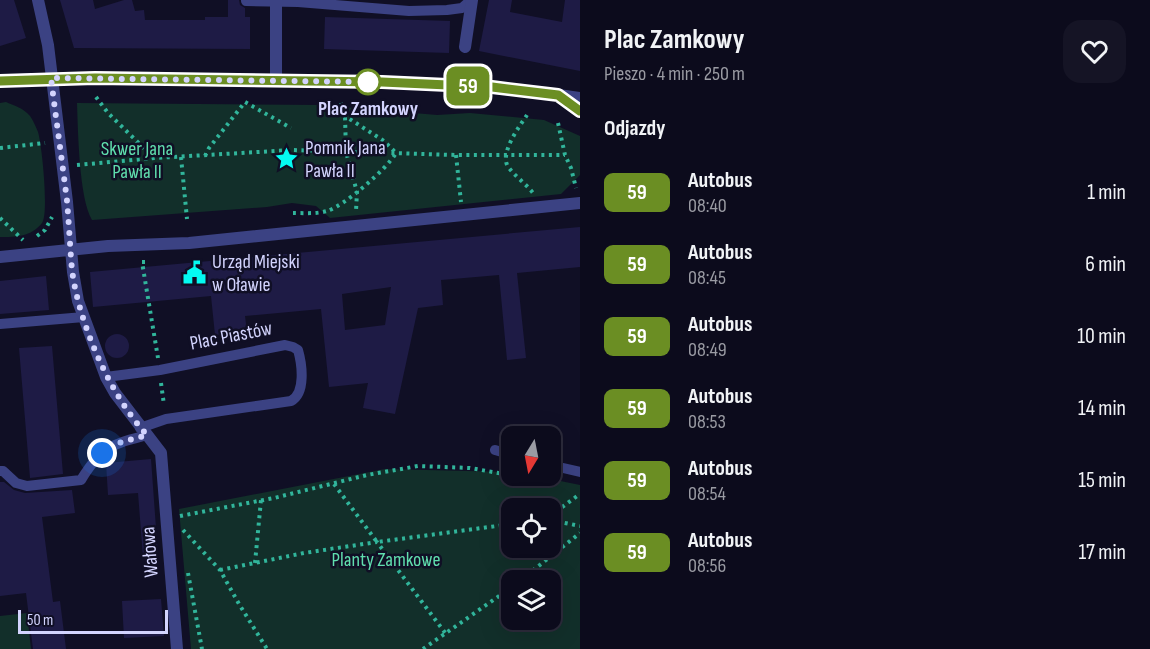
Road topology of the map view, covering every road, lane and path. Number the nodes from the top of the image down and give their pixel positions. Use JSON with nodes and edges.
{"nodes":[{"id":1,"x":38,"y":0,"type":"edge"},
{"id":2,"x":276,"y":0,"type":"edge"},
{"id":3,"x":471,"y":0,"type":"edge"},
{"id":4,"x":246,"y":1,"type":"edge"},
{"id":5,"x":465,"y":47,"type":"dead end"},
{"id":6,"x":51,"y":78,"type":"junction"},
{"id":7,"x":276,"y":80,"type":"junction"},
{"id":8,"x":0,"y":81,"type":"edge"},
{"id":9,"x":558,"y":95,"type":"junction"},
{"id":10,"x":96,"y":97,"type":"dead end"},
{"id":11,"x":580,"y":99,"type":"edge"},
{"id":12,"x":341,"y":103,"type":"dead end"},
{"id":13,"x":580,"y":111,"type":"edge"},
{"id":14,"x":527,"y":115,"type":"dead end"},
{"id":15,"x":345,"y":116,"type":"junction"},
{"id":16,"x":558,"y":123,"type":"dead end"},
{"id":17,"x":291,"y":128,"type":"dead end"},
{"id":18,"x":45,"y":143,"type":"dead end"},
{"id":19,"x":0,"y":147,"type":"edge"},
{"id":20,"x":346,"y":152,"type":"junction"},
{"id":21,"x":396,"y":153,"type":"junction"},
{"id":22,"x":456,"y":155,"type":"junction"},
{"id":23,"x":506,"y":155,"type":"junction"},
{"id":24,"x":565,"y":155,"type":"junction"},
{"id":25,"x":205,"y":156,"type":"junction"},
{"id":26,"x":181,"y":157,"type":"junction"},
{"id":27,"x":155,"y":158,"type":"junction"},
{"id":28,"x":77,"y":165,"type":"dead end"},
{"id":29,"x":575,"y":183,"type":"dead end"},
{"id":30,"x":357,"y":192,"type":"junction"},
{"id":31,"x":538,"y":200,"type":"dead end"},
{"id":32,"x":580,"y":203,"type":"edge"},
{"id":33,"x":52,"y":210,"type":"dead end"},
{"id":34,"x":293,"y":213,"type":"dead end"},
{"id":35,"x":463,"y":215,"type":"junction"},
{"id":36,"x":0,"y":218,"type":"edge"},
{"id":37,"x":187,"y":219,"type":"dead end"},
{"id":38,"x":355,"y":226,"type":"junction"},
{"id":39,"x":34,"y":238,"type":"dead end"},
{"id":40,"x":17,"y":243,"type":"dead end"},
{"id":41,"x":70,"y":249,"type":"junction"},
{"id":42,"x":0,"y":257,"type":"edge"},
{"id":43,"x":84,"y":317,"type":"junction"},
{"id":44,"x":0,"y":324,"type":"edge"},
{"id":45,"x":106,"y":377,"type":"junction"},
{"id":46,"x":144,"y":431,"type":"junction"},
{"id":47,"x":495,"y":450,"type":"dead end"},
{"id":48,"x":501,"y":451,"type":"edge"},
{"id":49,"x":561,"y":468,"type":"edge"},
{"id":50,"x":0,"y":471,"type":"edge"},
{"id":51,"x":580,"y":472,"type":"edge"},
{"id":52,"x":501,"y":474,"type":"edge"},
{"id":53,"x":334,"y":484,"type":"junction"},
{"id":54,"x":580,"y":494,"type":"edge"},
{"id":55,"x":261,"y":500,"type":"junction"},
{"id":56,"x":561,"y":509,"type":"edge"},
{"id":57,"x":178,"y":516,"type":"dead end"},
{"id":58,"x":561,"y":521,"type":"edge"},
{"id":59,"x":501,"y":525,"type":"edge"},
{"id":60,"x":580,"y":526,"type":"edge"},
{"id":61,"x":580,"y":533,"type":"edge"},
{"id":62,"x":182,"y":537,"type":"dead end"},
{"id":63,"x":377,"y":542,"type":"junction"},
{"id":64,"x":255,"y":563,"type":"junction"},
{"id":65,"x":220,"y":570,"type":"junction"},
{"id":66,"x":533,"y":570,"type":"edge"},
{"id":67,"x":188,"y":571,"type":"dead end"},
{"id":68,"x":501,"y":595,"type":"edge"},
{"id":69,"x":446,"y":634,"type":"junction"},
{"id":70,"x":177,"y":649,"type":"edge"},
{"id":71,"x":202,"y":649,"type":"edge"},
{"id":72,"x":267,"y":649,"type":"edge"},
{"id":73,"x":423,"y":649,"type":"edge"}],
"edges":[{"from":1,"to":6,"type":"street"},
{"from":2,"to":3,"type":"lane"},
{"from":2,"to":4,"type":"lane"},
{"from":2,"to":7,"type":"street"},
{"from":3,"to":5,"type":"street"},
{"from":6,"to":7,"type":"street"},
{"from":6,"to":8,"type":"street"},
{"from":6,"to":41,"type":"street"},
{"from":7,"to":9,"type":"street"},
{"from":9,"to":11,"type":"street"},
{"from":9,"to":13,"type":"street"},
{"from":10,"to":27,"type":"path"},
{"from":12,"to":15,"type":"path"},
{"from":14,"to":23,"type":"path"},
{"from":15,"to":20,"type":"path"},
{"from":15,"to":21,"type":"path"},
{"from":16,"to":24,"type":"path"},
{"from":17,"to":25,"type":"path"},
{"from":18,"to":19,"type":"path"},
{"from":20,"to":21,"type":"path"},
{"from":20,"to":25,"type":"path"},
{"from":20,"to":30,"type":"path"},
{"from":21,"to":22,"type":"path"},
{"from":21,"to":30,"type":"path"},
{"from":22,"to":23,"type":"path"},
{"from":22,"to":35,"type":"path"},
{"from":23,"to":24,"type":"path"},
{"from":23,"to":31,"type":"path"},
{"from":24,"to":29,"type":"path"},
{"from":25,"to":26,"type":"path"},
{"from":26,"to":27,"type":"path"},
{"from":26,"to":37,"type":"path"},
{"from":27,"to":28,"type":"path"},
{"from":30,"to":34,"type":"path"},
{"from":30,"to":38,"type":"path"},
{"from":32,"to":35,"type":"street"},
{"from":33,"to":39,"type":"path"},
{"from":35,"to":38,"type":"street"},
{"from":36,"to":40,"type":"path"},
{"from":38,"to":41,"type":"street"},
{"from":41,"to":42,"type":"street"},
{"from":41,"to":43,"type":"street"},
{"from":43,"to":44,"type":"lane"},
{"from":43,"to":45,"type":"street"},
{"from":45,"to":46,"type":"street"},
{"from":45,"to":46,"type":"lane","name":"Plac Piastów"},
{"from":46,"to":50,"type":"lane"},
{"from":46,"to":70,"type":"street","name":"Wałowa"},
{"from":47,"to":48,"type":"lane"},
{"from":49,"to":51,"type":"lane"},
{"from":52,"to":53,"type":"path"},
{"from":53,"to":55,"type":"path"},
{"from":53,"to":63,"type":"path"},
{"from":54,"to":56,"type":"path"},
{"from":55,"to":57,"type":"path"},
{"from":55,"to":64,"type":"path"},
{"from":58,"to":60,"type":"path"},
{"from":59,"to":63,"type":"path"},
{"from":61,"to":66,"type":"path"},
{"from":62,"to":65,"type":"path"},
{"from":63,"to":64,"type":"path"},
{"from":63,"to":69,"type":"path"},
{"from":64,"to":65,"type":"path"},
{"from":65,"to":72,"type":"path"},
{"from":67,"to":71,"type":"path"},
{"from":68,"to":69,"type":"path"},
{"from":69,"to":73,"type":"path"}]}
